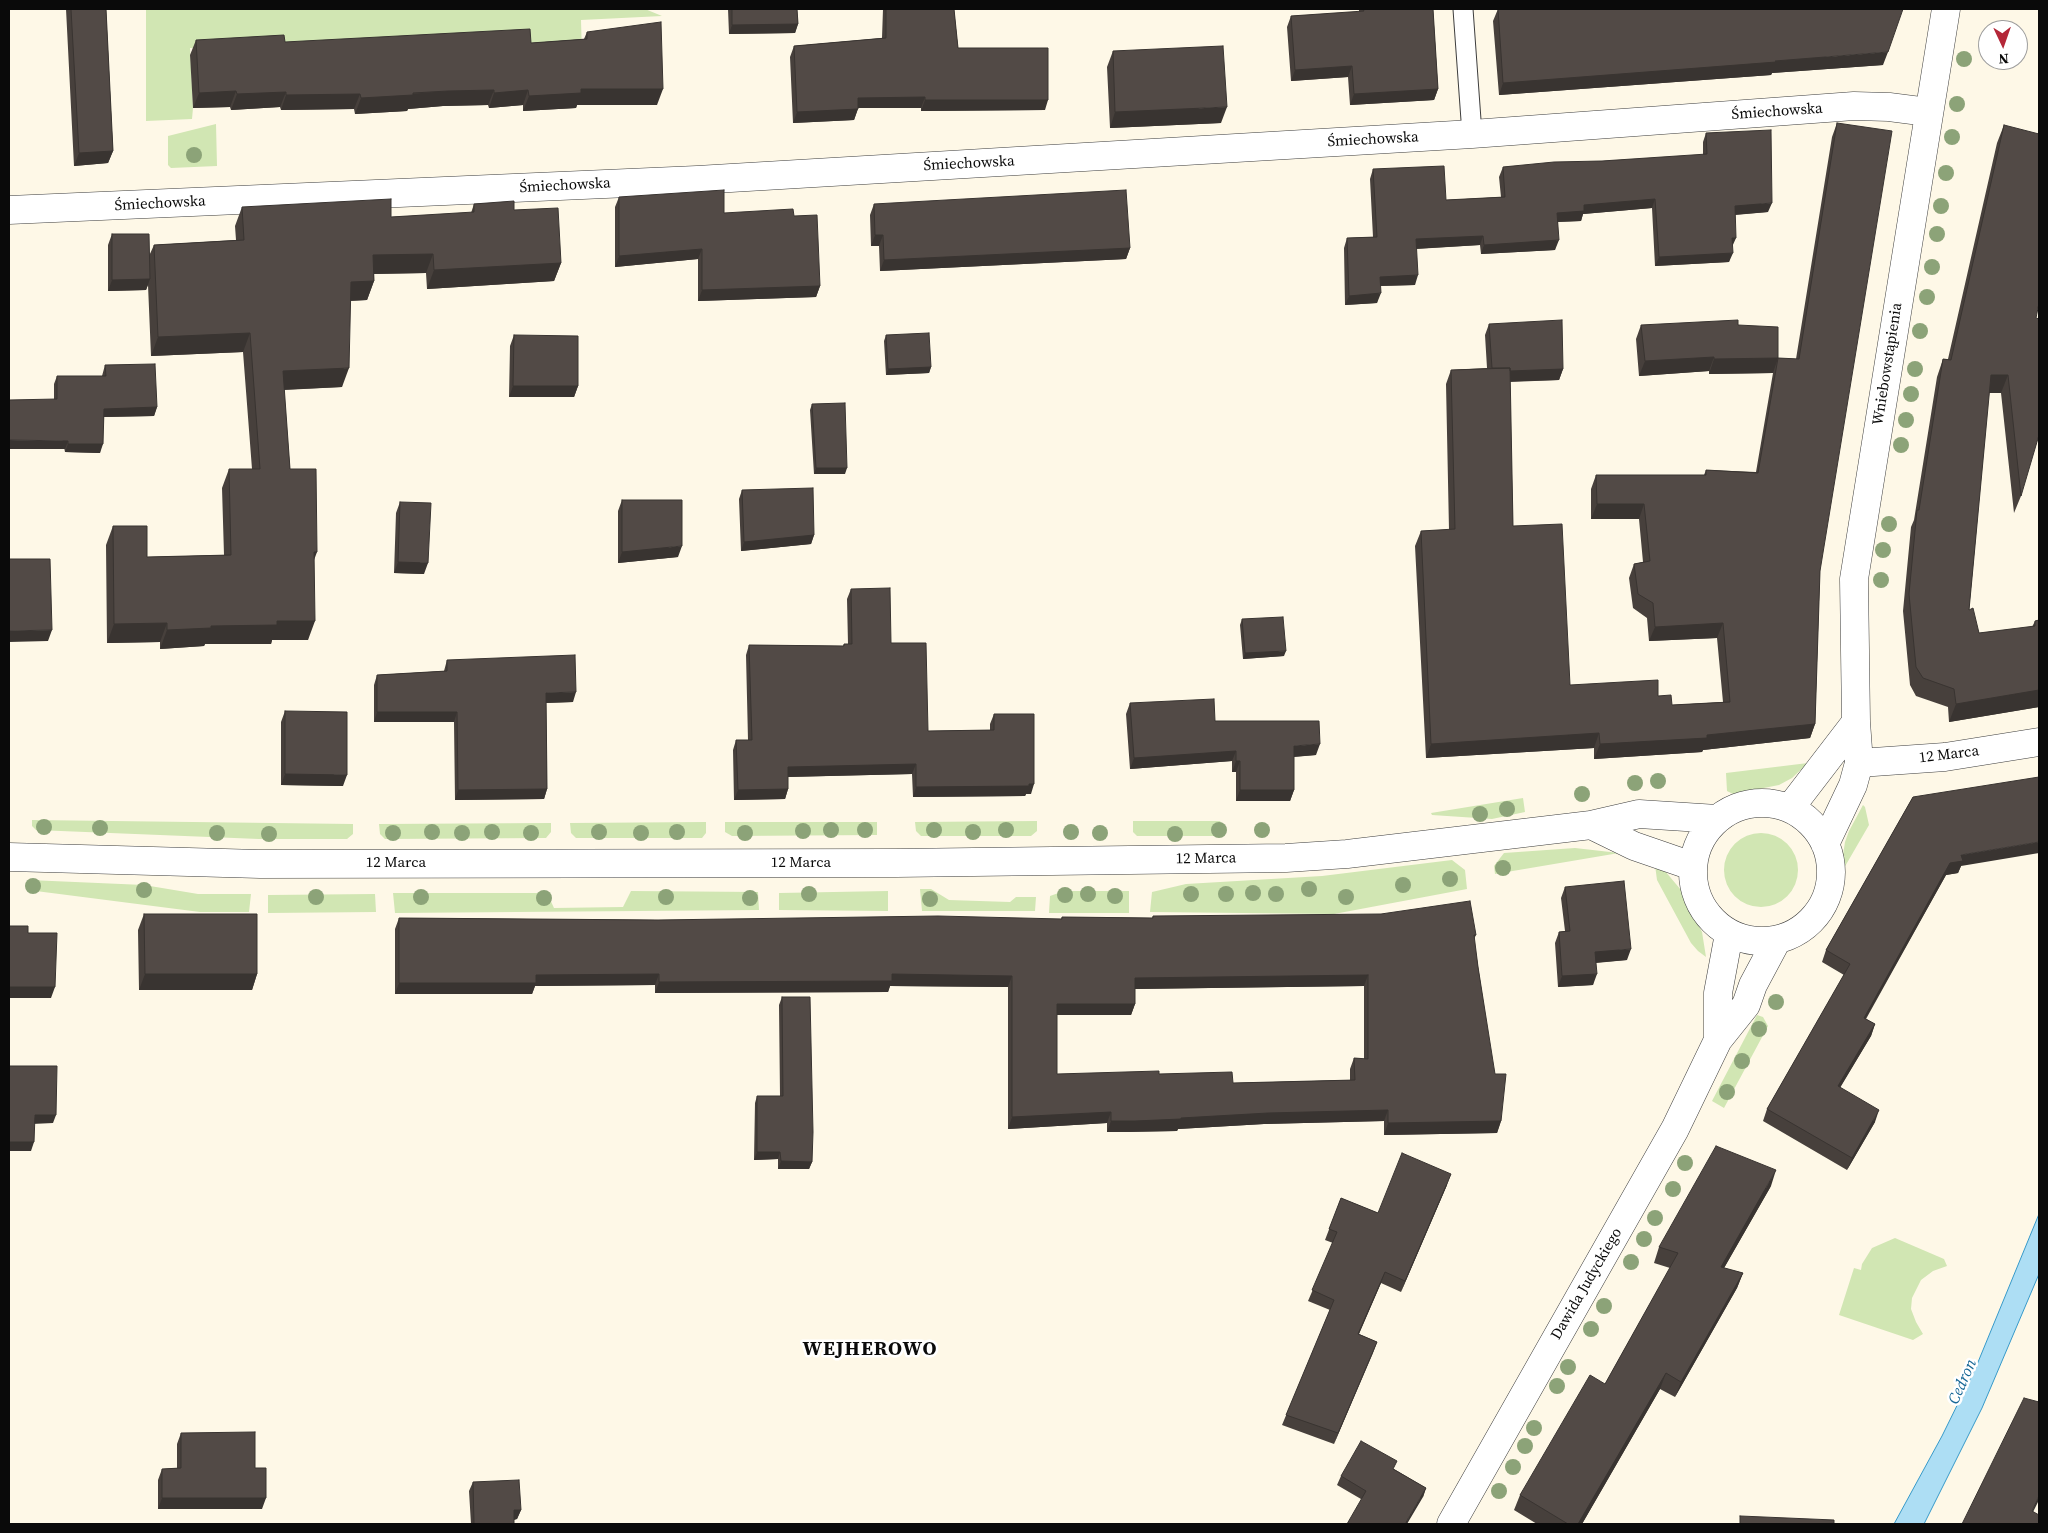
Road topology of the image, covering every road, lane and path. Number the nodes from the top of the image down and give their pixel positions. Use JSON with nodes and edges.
{"nodes":[{"id":1,"x":1463,"y":9,"type":"edge"},
{"id":2,"x":1946,"y":9,"type":"edge"},
{"id":3,"x":1928,"y":112,"type":"junction"},
{"id":4,"x":1472,"y":134,"type":"junction"},
{"id":5,"x":9,"y":210,"type":"edge"},
{"id":6,"x":1856,"y":722,"type":"junction"},
{"id":7,"x":2039,"y":742,"type":"edge"},
{"id":8,"x":1859,"y":763,"type":"junction"},
{"id":9,"x":1790,"y":808,"type":"junction"},
{"id":10,"x":1717,"y":819,"type":"junction"},
{"id":11,"x":1591,"y":825,"type":"junction"},
{"id":12,"x":1825,"y":844,"type":"junction"},
{"id":13,"x":9,"y":857,"type":"edge"},
{"id":14,"x":1692,"y":866,"type":"junction"},
{"id":15,"x":1729,"y":934,"type":"junction"},
{"id":16,"x":1777,"y":940,"type":"junction"},
{"id":17,"x":1718,"y":1040,"type":"junction"},
{"id":18,"x":1451,"y":1524,"type":"edge"}],
"edges":[{"from":1,"to":4,"type":"lane"},
{"from":2,"to":3,"type":"street","name":"Wniebowstąpienia"},
{"from":3,"to":4,"type":"street","name":"Śmiechowska"},
{"from":3,"to":6,"type":"street","name":"Wniebowstąpienia"},
{"from":4,"to":5,"type":"street","name":"Śmiechowska"},
{"from":6,"to":8,"type":"street","name":"Wniebowstąpienia"},
{"from":6,"to":9,"type":"street"},
{"from":7,"to":8,"type":"street","name":"12 Marca"},
{"from":8,"to":12,"type":"street","name":"Wniebowstąpienia"},
{"from":9,"to":10,"type":"street"},
{"from":9,"to":12,"type":"street"},
{"from":10,"to":11,"type":"street","name":"12 Marca"},
{"from":10,"to":14,"type":"street"},
{"from":11,"to":13,"type":"street","name":"12 Marca"},
{"from":11,"to":14,"type":"street"},
{"from":12,"to":16,"type":"street"},
{"from":14,"to":15,"type":"street"},
{"from":15,"to":16,"type":"street"},
{"from":15,"to":17,"type":"street","name":"Dawida Judyckiego"},
{"from":16,"to":17,"type":"street","name":"Dawida Judyckiego"},
{"from":17,"to":18,"type":"street","name":"Dawida Judyckiego"}]}
